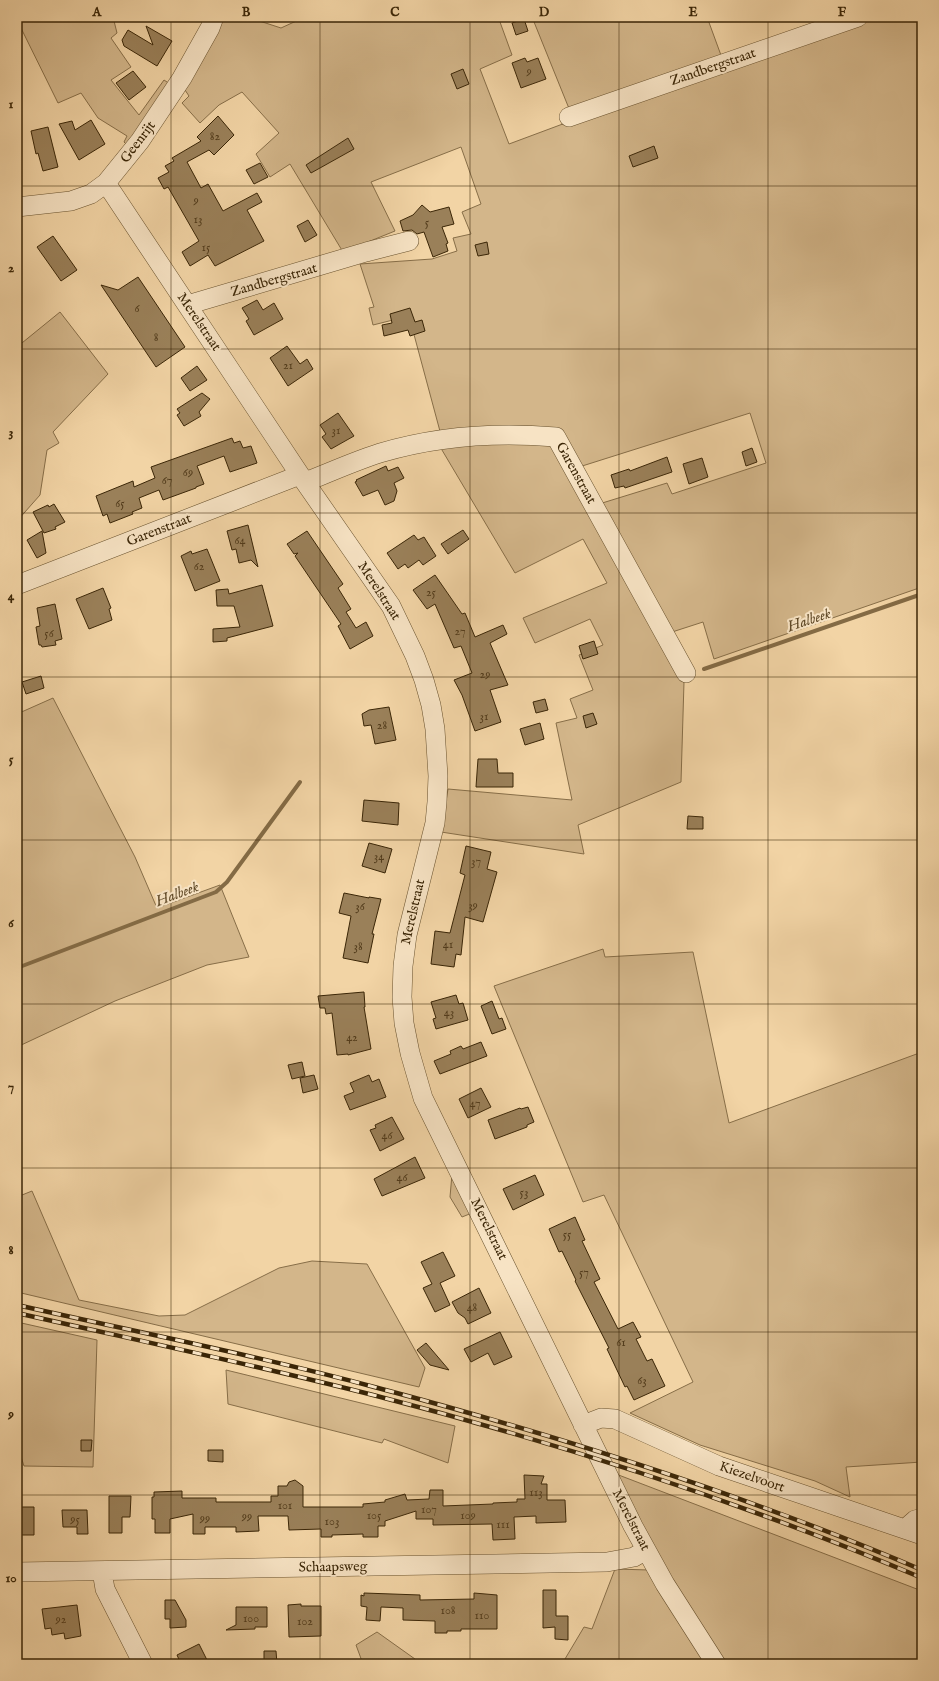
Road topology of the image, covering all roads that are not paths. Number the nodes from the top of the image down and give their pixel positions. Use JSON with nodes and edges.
{"nodes":[{"id":1,"x":214,"y":17,"type":"edge"},
{"id":2,"x":858,"y":17,"type":"edge"},
{"id":3,"x":569,"y":117,"type":"dead end"},
{"id":4,"x":106,"y":183,"type":"junction"},
{"id":5,"x":17,"y":207,"type":"edge"},
{"id":6,"x":409,"y":241,"type":"dead end"},
{"id":7,"x":188,"y":305,"type":"junction"},
{"id":8,"x":303,"y":478,"type":"junction"},
{"id":9,"x":17,"y":585,"type":"edge"},
{"id":10,"x":686,"y":673,"type":"dead end"},
{"id":11,"x":583,"y":1424,"type":"junction"},
{"id":12,"x":922,"y":1518,"type":"edge"},
{"id":13,"x":914,"y":1532,"type":"edge"},
{"id":14,"x":646,"y":1550,"type":"junction"},
{"id":15,"x":102,"y":1571,"type":"junction"},
{"id":16,"x":17,"y":1572,"type":"edge"},
{"id":17,"x":143,"y":1664,"type":"edge"},
{"id":18,"x":716,"y":1664,"type":"edge"}],
"edges":[{"from":1,"to":4,"type":"street","name":"Geenrijt"},
{"from":2,"to":3,"type":"street","name":"Zandbergstraat"},
{"from":4,"to":5,"type":"street","name":"Geenrijt"},
{"from":4,"to":7,"type":"street","name":"Merelstraat"},
{"from":6,"to":7,"type":"street","name":"Zandbergstraat"},
{"from":7,"to":8,"type":"street","name":"Merelstraat"},
{"from":8,"to":9,"type":"street","name":"Garenstraat"},
{"from":8,"to":10,"type":"street","name":"Garenstraat"},
{"from":8,"to":11,"type":"street","name":"Merelstraat"},
{"from":11,"to":13,"type":"street","name":"Kiezelvoort"},
{"from":11,"to":14,"type":"street","name":"Merelstraat"},
{"from":12,"to":13,"type":"street","name":"Kiezelvoort"},
{"from":14,"to":15,"type":"street","name":"Schaapsweg"},
{"from":14,"to":18,"type":"street","name":"Merelstraat"},
{"from":15,"to":16,"type":"street","name":"Schaapsweg"},
{"from":15,"to":17,"type":"street"}]}
